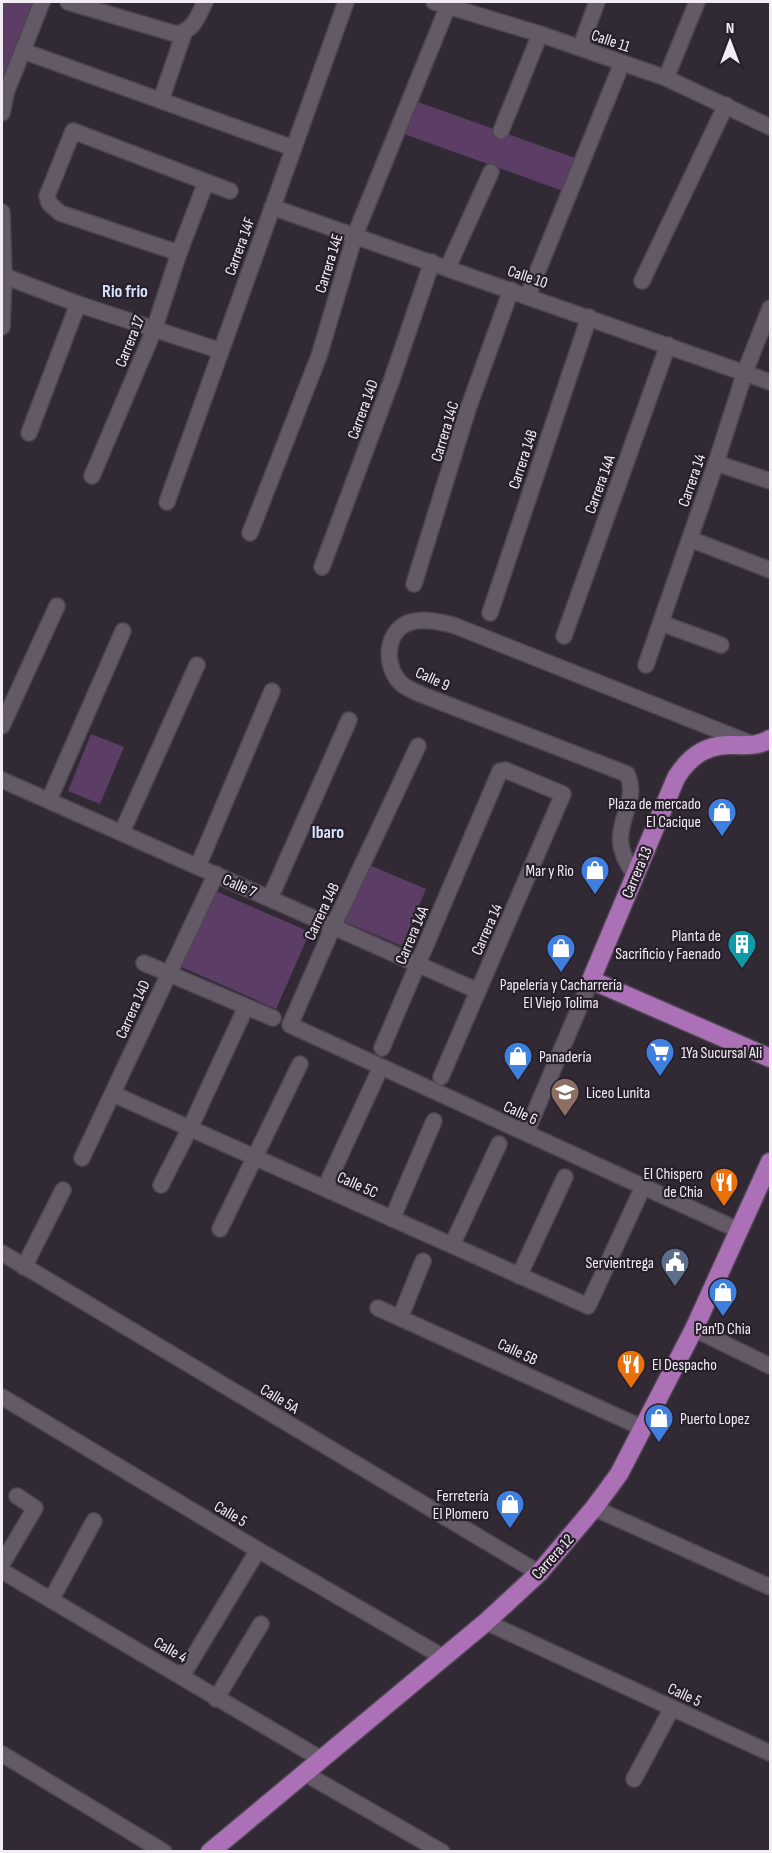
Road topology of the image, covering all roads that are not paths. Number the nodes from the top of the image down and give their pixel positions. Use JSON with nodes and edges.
{"nodes":[{"id":1,"x":42,"y":2,"type":"edge"},
{"id":2,"x":68,"y":2,"type":"edge"},
{"id":3,"x":205,"y":2,"type":"edge"},
{"id":4,"x":345,"y":2,"type":"edge"},
{"id":5,"x":597,"y":2,"type":"edge"},
{"id":6,"x":697,"y":2,"type":"edge"},
{"id":7,"x":449,"y":4,"type":"edge"},
{"id":8,"x":184,"y":33,"type":"junction"},
{"id":9,"x":540,"y":34,"type":"junction"},
{"id":10,"x":580,"y":48,"type":"junction"},
{"id":11,"x":23,"y":51,"type":"junction"},
{"id":12,"x":622,"y":63,"type":"junction"},
{"id":13,"x":666,"y":78,"type":"junction"},
{"id":14,"x":161,"y":100,"type":"junction"},
{"id":15,"x":726,"y":105,"type":"junction"},
{"id":16,"x":2,"y":113,"type":"edge"},
{"id":17,"x":771,"y":127,"type":"edge"},
{"id":18,"x":501,"y":131,"type":"dead end"},
{"id":19,"x":293,"y":148,"type":"junction"},
{"id":20,"x":491,"y":172,"type":"dead end"},
{"id":21,"x":206,"y":182,"type":"junction"},
{"id":22,"x":230,"y":191,"type":"dead end"},
{"id":23,"x":272,"y":207,"type":"junction"},
{"id":24,"x":2,"y":212,"type":"edge"},
{"id":25,"x":355,"y":235,"type":"junction"},
{"id":26,"x":179,"y":253,"type":"junction"},
{"id":27,"x":432,"y":262,"type":"junction"},
{"id":28,"x":448,"y":267,"type":"junction"},
{"id":29,"x":4,"y":276,"type":"junction"},
{"id":30,"x":642,"y":281,"type":"dead end"},
{"id":31,"x":511,"y":290,"type":"junction"},
{"id":32,"x":528,"y":296,"type":"junction"},
{"id":33,"x":78,"y":304,"type":"junction"},
{"id":34,"x":771,"y":308,"type":"edge"},
{"id":35,"x":589,"y":317,"type":"junction"},
{"id":36,"x":2,"y":327,"type":"edge"},
{"id":37,"x":154,"y":330,"type":"junction"},
{"id":38,"x":669,"y":345,"type":"junction"},
{"id":39,"x":221,"y":351,"type":"junction"},
{"id":40,"x":745,"y":372,"type":"junction"},
{"id":41,"x":771,"y":381,"type":"edge"},
{"id":42,"x":28,"y":433,"type":"dead end"},
{"id":43,"x":716,"y":463,"type":"junction"},
{"id":44,"x":92,"y":476,"type":"dead end"},
{"id":45,"x":771,"y":481,"type":"edge"},
{"id":46,"x":167,"y":502,"type":"dead end"},
{"id":47,"x":250,"y":533,"type":"dead end"},
{"id":48,"x":690,"y":539,"type":"junction"},
{"id":49,"x":322,"y":567,"type":"dead end"},
{"id":50,"x":771,"y":570,"type":"edge"},
{"id":51,"x":414,"y":584,"type":"dead end"},
{"id":52,"x":57,"y":606,"type":"dead end"},
{"id":53,"x":490,"y":613,"type":"dead end"},
{"id":54,"x":660,"y":623,"type":"junction"},
{"id":55,"x":123,"y":631,"type":"dead end"},
{"id":56,"x":564,"y":636,"type":"dead end"},
{"id":57,"x":721,"y":645,"type":"dead end"},
{"id":58,"x":197,"y":665,"type":"dead end"},
{"id":59,"x":646,"y":665,"type":"dead end"},
{"id":60,"x":272,"y":691,"type":"dead end"},
{"id":61,"x":349,"y":720,"type":"dead end"},
{"id":62,"x":2,"y":726,"type":"edge"},
{"id":63,"x":763,"y":742,"type":"edge"},
{"id":64,"x":418,"y":746,"type":"dead end"},
{"id":65,"x":2,"y":780,"type":"edge"},
{"id":66,"x":563,"y":794,"type":"joint"},
{"id":67,"x":49,"y":800,"type":"junction"},
{"id":68,"x":122,"y":832,"type":"junction"},
{"id":69,"x":198,"y":866,"type":"junction"},
{"id":70,"x":216,"y":874,"type":"junction"},
{"id":71,"x":635,"y":875,"type":"junction"},
{"id":72,"x":270,"y":898,"type":"junction"},
{"id":73,"x":333,"y":927,"type":"junction"},
{"id":74,"x":144,"y":963,"type":"dead end"},
{"id":75,"x":418,"y":965,"type":"junction"},
{"id":76,"x":168,"y":974,"type":"junction"},
{"id":77,"x":591,"y":980,"type":"junction"},
{"id":78,"x":478,"y":991,"type":"junction"},
{"id":79,"x":246,"y":1007,"type":"junction"},
{"id":80,"x":273,"y":1018,"type":"dead end"},
{"id":81,"x":290,"y":1025,"type":"joint"},
{"id":82,"x":382,"y":1048,"type":"dead end"},
{"id":83,"x":771,"y":1058,"type":"edge"},
{"id":84,"x":300,"y":1064,"type":"dead end"},
{"id":85,"x":381,"y":1067,"type":"junction"},
{"id":86,"x":441,"y":1077,"type":"dead end"},
{"id":87,"x":113,"y":1094,"type":"junction"},
{"id":88,"x":434,"y":1121,"type":"dead end"},
{"id":89,"x":190,"y":1128,"type":"junction"},
{"id":90,"x":526,"y":1133,"type":"junction"},
{"id":91,"x":499,"y":1144,"type":"dead end"},
{"id":92,"x":254,"y":1157,"type":"junction"},
{"id":93,"x":82,"y":1158,"type":"dead end"},
{"id":94,"x":771,"y":1162,"type":"edge"},
{"id":95,"x":565,"y":1177,"type":"dead end"},
{"id":96,"x":161,"y":1185,"type":"dead end"},
{"id":97,"x":643,"y":1187,"type":"junction"},
{"id":98,"x":325,"y":1188,"type":"junction"},
{"id":99,"x":63,"y":1190,"type":"dead end"},
{"id":100,"x":392,"y":1219,"type":"junction"},
{"id":101,"x":220,"y":1229,"type":"dead end"},
{"id":102,"x":738,"y":1230,"type":"junction"},
{"id":103,"x":452,"y":1245,"type":"junction"},
{"id":104,"x":2,"y":1253,"type":"edge"},
{"id":105,"x":423,"y":1261,"type":"dead end"},
{"id":106,"x":24,"y":1267,"type":"junction"},
{"id":107,"x":519,"y":1275,"type":"junction"},
{"id":108,"x":378,"y":1308,"type":"dead end"},
{"id":109,"x":400,"y":1317,"type":"junction"},
{"id":110,"x":694,"y":1329,"type":"junction"},
{"id":111,"x":771,"y":1366,"type":"edge"},
{"id":112,"x":2,"y":1397,"type":"edge"},
{"id":113,"x":643,"y":1428,"type":"junction"},
{"id":114,"x":17,"y":1496,"type":"dead end"},
{"id":115,"x":594,"y":1508,"type":"junction"},
{"id":116,"x":94,"y":1521,"type":"dead end"},
{"id":117,"x":258,"y":1550,"type":"junction"},
{"id":118,"x":2,"y":1564,"type":"edge"},
{"id":119,"x":2,"y":1571,"type":"edge"},
{"id":120,"x":539,"y":1573,"type":"junction"},
{"id":121,"x":771,"y":1587,"type":"edge"},
{"id":122,"x":51,"y":1600,"type":"junction"},
{"id":123,"x":486,"y":1622,"type":"junction"},
{"id":124,"x":261,"y":1624,"type":"dead end"},
{"id":125,"x":443,"y":1657,"type":"junction"},
{"id":126,"x":182,"y":1676,"type":"junction"},
{"id":127,"x":216,"y":1699,"type":"junction"},
{"id":128,"x":672,"y":1708,"type":"junction"},
{"id":129,"x":771,"y":1753,"type":"edge"},
{"id":130,"x":2,"y":1754,"type":"edge"},
{"id":131,"x":321,"y":1759,"type":"junction"},
{"id":132,"x":304,"y":1773,"type":"junction"},
{"id":133,"x":634,"y":1779,"type":"dead end"},
{"id":134,"x":164,"y":1851,"type":"edge"},
{"id":135,"x":210,"y":1851,"type":"edge"},
{"id":136,"x":440,"y":1851,"type":"edge"}],
"edges":[{"from":1,"to":11,"type":"street"},
{"from":2,"to":8,"type":"street"},
{"from":3,"to":8,"type":"street"},
{"from":4,"to":19,"type":"street","name":"Carrera 14F"},
{"from":5,"to":10,"type":"street"},
{"from":6,"to":13,"type":"street"},
{"from":7,"to":9,"type":"street","name":"Calle 11"},
{"from":7,"to":25,"type":"street","name":"Carrera 14E"},
{"from":8,"to":14,"type":"street"},
{"from":9,"to":10,"type":"street","name":"Calle 11"},
{"from":9,"to":18,"type":"street"},
{"from":10,"to":12,"type":"street","name":"Calle 11"},
{"from":11,"to":14,"type":"street"},
{"from":11,"to":16,"type":"street"},
{"from":12,"to":13,"type":"street","name":"Calle 11"},
{"from":12,"to":32,"type":"street"},
{"from":13,"to":15,"type":"street","name":"Calle 11"},
{"from":14,"to":19,"type":"street"},
{"from":15,"to":17,"type":"street","name":"Calle 11"},
{"from":15,"to":30,"type":"street"},
{"from":19,"to":23,"type":"street","name":"Carrera 14F"},
{"from":20,"to":28,"type":"street"},
{"from":21,"to":22,"type":"street"},
{"from":21,"to":26,"type":"street","name":"Carrera 17"},
{"from":21,"to":26,"type":"street"},
{"from":23,"to":25,"type":"street","name":"Calle 10"},
{"from":23,"to":39,"type":"street","name":"Carrera 14F"},
{"from":24,"to":29,"type":"street"},
{"from":25,"to":27,"type":"street","name":"Calle 10"},
{"from":25,"to":47,"type":"street","name":"Carrera 14E"},
{"from":26,"to":37,"type":"street","name":"Carrera 17"},
{"from":27,"to":28,"type":"street","name":"Calle 10"},
{"from":27,"to":49,"type":"street","name":"Carrera 14D"},
{"from":28,"to":31,"type":"street","name":"Calle 10"},
{"from":29,"to":33,"type":"street"},
{"from":29,"to":36,"type":"street"},
{"from":31,"to":32,"type":"street","name":"Calle 10"},
{"from":31,"to":51,"type":"street","name":"Carrera 14C"},
{"from":32,"to":35,"type":"street","name":"Calle 10"},
{"from":33,"to":37,"type":"street"},
{"from":33,"to":42,"type":"street"},
{"from":34,"to":40,"type":"street","name":"Carrera 14"},
{"from":35,"to":38,"type":"street","name":"Calle 10"},
{"from":35,"to":53,"type":"street","name":"Carrera 14B"},
{"from":37,"to":39,"type":"street"},
{"from":37,"to":44,"type":"street","name":"Carrera 17"},
{"from":38,"to":40,"type":"street","name":"Calle 10"},
{"from":38,"to":56,"type":"street","name":"Carrera 14A"},
{"from":39,"to":46,"type":"street","name":"Carrera 14F"},
{"from":40,"to":41,"type":"street","name":"Calle 10"},
{"from":40,"to":43,"type":"street","name":"Carrera 14"},
{"from":43,"to":45,"type":"street"},
{"from":43,"to":48,"type":"street","name":"Carrera 14"},
{"from":48,"to":50,"type":"street"},
{"from":48,"to":54,"type":"street","name":"Carrera 14"},
{"from":52,"to":62,"type":"street"},
{"from":54,"to":57,"type":"street"},
{"from":54,"to":59,"type":"street","name":"Carrera 14"},
{"from":55,"to":67,"type":"street"},
{"from":58,"to":68,"type":"street"},
{"from":60,"to":69,"type":"street"},
{"from":61,"to":72,"type":"street"},
{"from":63,"to":71,"type":"main road","name":"Carrera 13"},
{"from":63,"to":71,"type":"street","name":"Calle 9"},
{"from":64,"to":73,"type":"street","name":"Carrera 14B"},
{"from":65,"to":67,"type":"street","name":"Calle 7"},
{"from":66,"to":75,"type":"street","name":"Carrera 14A"},
{"from":66,"to":78,"type":"street","name":"Carrera 14"},
{"from":67,"to":68,"type":"street","name":"Calle 7"},
{"from":68,"to":69,"type":"street","name":"Calle 7"},
{"from":69,"to":70,"type":"street","name":"Calle 7"},
{"from":70,"to":72,"type":"street","name":"Calle 7"},
{"from":70,"to":76,"type":"street","name":"Carrera 14D"},
{"from":71,"to":77,"type":"main road","name":"Carrera 13"},
{"from":72,"to":73,"type":"street","name":"Calle 7"},
{"from":73,"to":75,"type":"street","name":"Calle 7"},
{"from":73,"to":81,"type":"street","name":"Carrera 14B"},
{"from":74,"to":76,"type":"street"},
{"from":75,"to":78,"type":"street","name":"Calle 7"},
{"from":75,"to":82,"type":"street","name":"Carrera 14A"},
{"from":76,"to":79,"type":"street"},
{"from":76,"to":87,"type":"street","name":"Carrera 14D"},
{"from":77,"to":83,"type":"main road"},
{"from":77,"to":90,"type":"street","name":"Carrera 13"},
{"from":78,"to":86,"type":"street","name":"Carrera 14"},
{"from":79,"to":80,"type":"street"},
{"from":79,"to":89,"type":"street"},
{"from":81,"to":85,"type":"street","name":"Calle 6"},
{"from":84,"to":92,"type":"street"},
{"from":85,"to":90,"type":"street","name":"Calle 6"},
{"from":85,"to":98,"type":"street"},
{"from":87,"to":89,"type":"street","name":"Calle 5C"},
{"from":87,"to":93,"type":"street","name":"Carrera 14D"},
{"from":88,"to":100,"type":"street"},
{"from":89,"to":92,"type":"street","name":"Calle 5C"},
{"from":89,"to":96,"type":"street"},
{"from":90,"to":97,"type":"street","name":"Calle 6"},
{"from":91,"to":103,"type":"street"},
{"from":92,"to":98,"type":"street","name":"Calle 5C"},
{"from":92,"to":101,"type":"street"},
{"from":94,"to":102,"type":"main road","name":"Carrera 12"},
{"from":95,"to":107,"type":"street"},
{"from":97,"to":102,"type":"street","name":"Calle 6"},
{"from":97,"to":107,"type":"street","name":"Calle 5C"},
{"from":98,"to":100,"type":"street","name":"Calle 5C"},
{"from":99,"to":106,"type":"street"},
{"from":100,"to":103,"type":"street","name":"Calle 5C"},
{"from":102,"to":110,"type":"main road","name":"Carrera 12"},
{"from":103,"to":107,"type":"street","name":"Calle 5C"},
{"from":104,"to":106,"type":"street","name":"Calle 5A"},
{"from":105,"to":109,"type":"street"},
{"from":106,"to":120,"type":"street","name":"Calle 5A"},
{"from":108,"to":109,"type":"street","name":"Calle 5B"},
{"from":109,"to":113,"type":"street","name":"Calle 5B"},
{"from":110,"to":111,"type":"street"},
{"from":110,"to":113,"type":"main road","name":"Carrera 12"},
{"from":112,"to":117,"type":"street","name":"Calle 5"},
{"from":113,"to":115,"type":"main road","name":"Carrera 12"},
{"from":114,"to":118,"type":"street"},
{"from":115,"to":120,"type":"main road","name":"Carrera 12"},
{"from":115,"to":121,"type":"street"},
{"from":116,"to":122,"type":"street"},
{"from":117,"to":125,"type":"street","name":"Calle 5"},
{"from":117,"to":126,"type":"street"},
{"from":119,"to":122,"type":"street","name":"Calle 4"},
{"from":120,"to":123,"type":"main road","name":"Carrera 12"},
{"from":122,"to":126,"type":"street","name":"Calle 4"},
{"from":123,"to":125,"type":"main road","name":"Carrera 12"},
{"from":123,"to":128,"type":"street","name":"Calle 5"},
{"from":124,"to":127,"type":"street"},
{"from":125,"to":131,"type":"main road","name":"Carrera 12"},
{"from":126,"to":127,"type":"street","name":"Calle 4"},
{"from":127,"to":131,"type":"street","name":"Calle 4"},
{"from":128,"to":129,"type":"street","name":"Calle 5"},
{"from":128,"to":133,"type":"street"},
{"from":130,"to":134,"type":"street"},
{"from":131,"to":132,"type":"main road","name":"Carrera 12"},
{"from":132,"to":135,"type":"main road","name":"Carrera 12"},
{"from":132,"to":136,"type":"street"}]}
